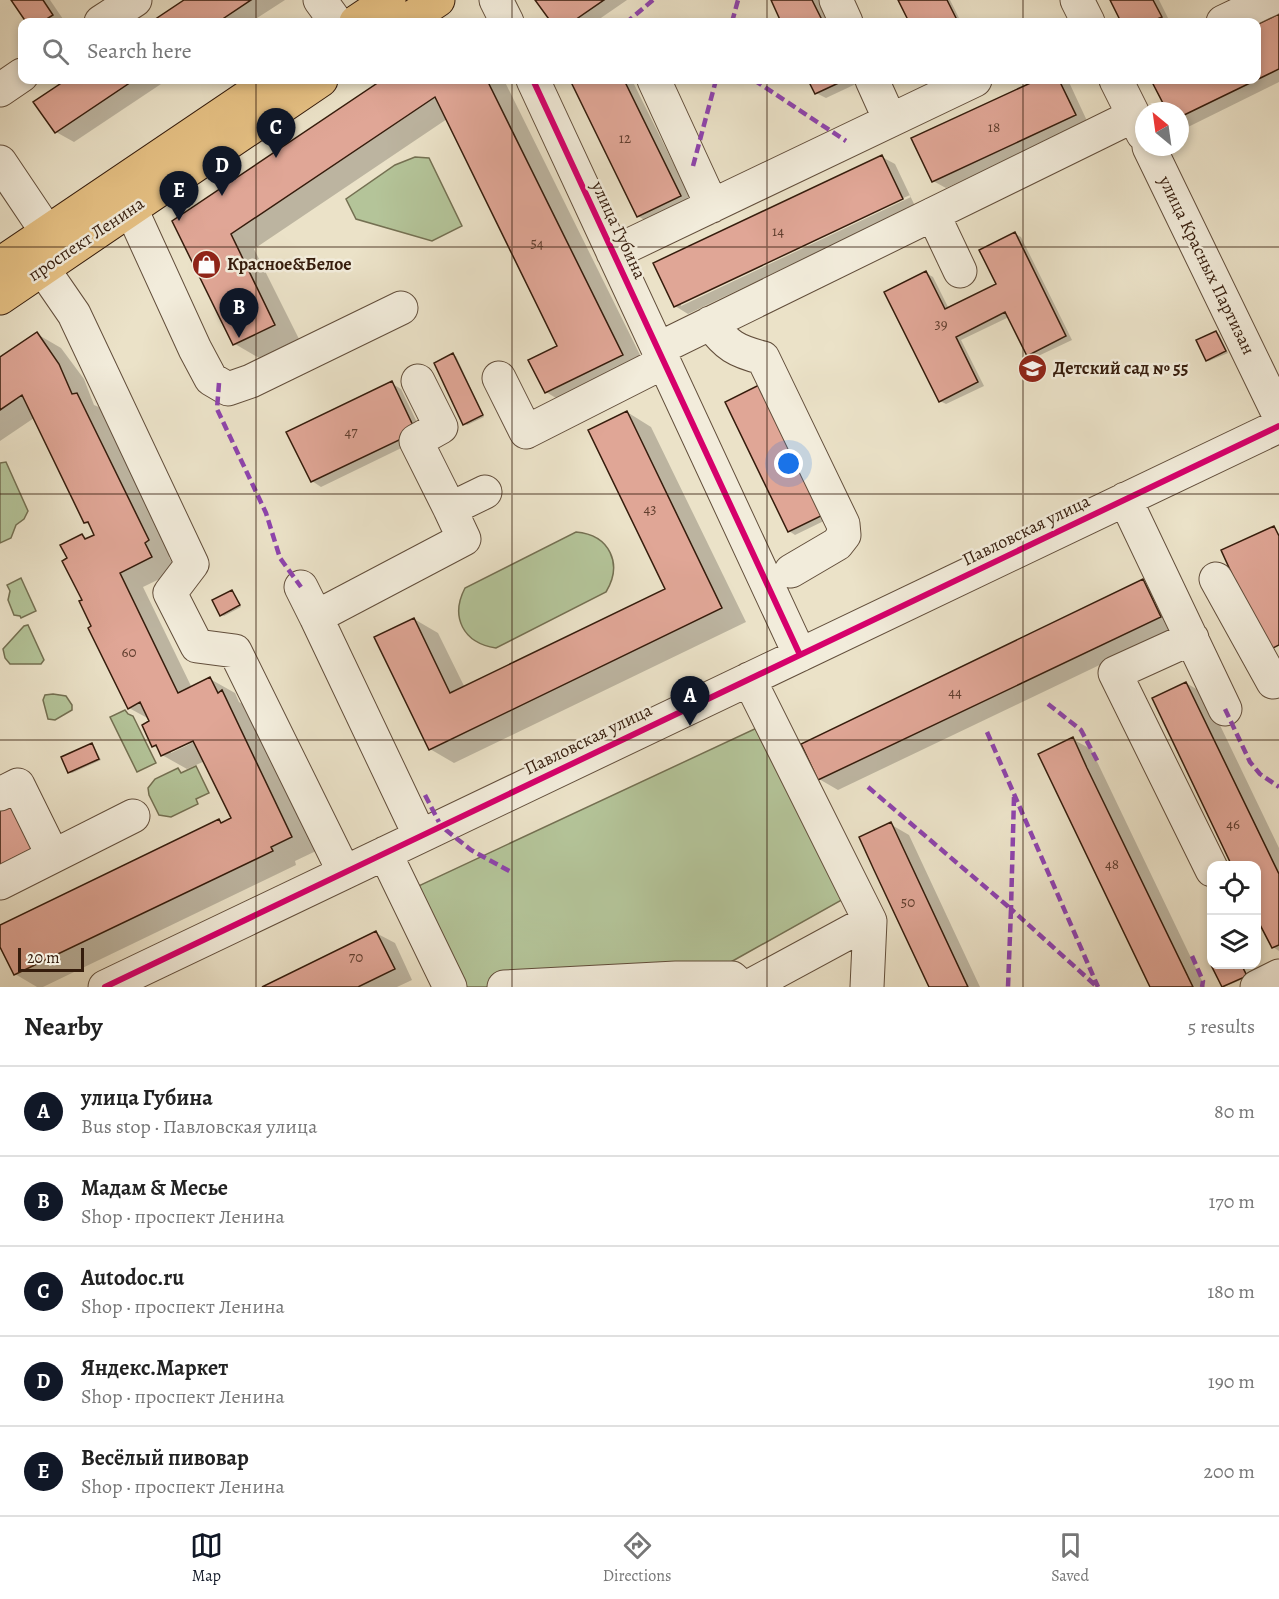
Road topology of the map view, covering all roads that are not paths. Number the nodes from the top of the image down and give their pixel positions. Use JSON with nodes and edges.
{"nodes":[{"id":1,"x":135,"y":0,"type":"edge"},
{"id":2,"x":320,"y":0,"type":"edge"},
{"id":3,"x":389,"y":0,"type":"edge"},
{"id":4,"x":438,"y":0,"type":"edge"},
{"id":5,"x":496,"y":0,"type":"edge"},
{"id":6,"x":836,"y":0,"type":"edge"},
{"id":7,"x":1077,"y":0,"type":"edge"},
{"id":8,"x":1269,"y":0,"type":"edge"},
{"id":9,"x":1221,"y":15,"type":"edge"},
{"id":10,"x":107,"y":18,"type":"edge"},
{"id":11,"x":333,"y":18,"type":"edge"},
{"id":12,"x":362,"y":18,"type":"edge"},
{"id":13,"x":411,"y":18,"type":"edge"},
{"id":14,"x":505,"y":18,"type":"edge"},
{"id":15,"x":844,"y":18,"type":"edge"},
{"id":16,"x":1086,"y":18,"type":"edge"},
{"id":17,"x":266,"y":84,"type":"edge"},
{"id":18,"x":315,"y":84,"type":"edge"},
{"id":19,"x":535,"y":84,"type":"edge"},
{"id":20,"x":656,"y":84,"type":"edge"},
{"id":21,"x":874,"y":84,"type":"edge"},
{"id":22,"x":966,"y":84,"type":"edge"},
{"id":23,"x":1118,"y":84,"type":"edge"},
{"id":24,"x":1135,"y":118,"type":"edge"},
{"id":25,"x":890,"y":120,"type":"junction"},
{"id":26,"x":1135,"y":128,"type":"edge"},
{"id":27,"x":1153,"y":156,"type":"edge"},
{"id":28,"x":0,"y":162,"type":"edge"},
{"id":29,"x":712,"y":206,"type":"junction"},
{"id":30,"x":131,"y":209,"type":"junction"},
{"id":31,"x":933,"y":214,"type":"junction"},
{"id":32,"x":47,"y":232,"type":"junction"},
{"id":33,"x":613,"y":253,"type":"junction"},
{"id":34,"x":0,"y":264,"type":"edge"},
{"id":35,"x":43,"y":269,"type":"junction"},
{"id":36,"x":960,"y":272,"type":"dead end"},
{"id":37,"x":0,"y":298,"type":"edge"},
{"id":38,"x":401,"y":308,"type":"dead end"},
{"id":39,"x":710,"y":323,"type":"junction"},
{"id":40,"x":661,"y":355,"type":"junction"},
{"id":41,"x":499,"y":378,"type":"dead end"},
{"id":42,"x":418,"y":381,"type":"dead end"},
{"id":43,"x":1279,"y":415,"type":"edge"},
{"id":44,"x":1279,"y":426,"type":"edge"},
{"id":45,"x":486,"y":492,"type":"dead end"},
{"id":46,"x":1125,"y":499,"type":"junction"},
{"id":47,"x":450,"y":509,"type":"junction"},
{"id":48,"x":792,"y":571,"type":"dead end"},
{"id":49,"x":1216,"y":579,"type":"dead end"},
{"id":50,"x":301,"y":586,"type":"dead end"},
{"id":51,"x":316,"y":617,"type":"junction"},
{"id":52,"x":1192,"y":638,"type":"junction"},
{"id":53,"x":800,"y":655,"type":"junction"},
{"id":54,"x":749,"y":679,"type":"junction"},
{"id":55,"x":1279,"y":679,"type":"edge"},
{"id":56,"x":1225,"y":709,"type":"dead end"},
{"id":57,"x":0,"y":794,"type":"edge"},
{"id":58,"x":133,"y":816,"type":"dead end"},
{"id":59,"x":420,"y":836,"type":"junction"},
{"id":60,"x":385,"y":853,"type":"junction"},
{"id":61,"x":54,"y":856,"type":"junction"},
{"id":62,"x":1208,"y":861,"type":"edge"},
{"id":63,"x":344,"y":872,"type":"junction"},
{"id":64,"x":0,"y":883,"type":"edge"},
{"id":65,"x":870,"y":921,"type":"junction"},
{"id":66,"x":105,"y":987,"type":"edge"},
{"id":67,"x":450,"y":987,"type":"edge"},
{"id":68,"x":504,"y":987,"type":"edge"},
{"id":69,"x":742,"y":987,"type":"edge"},
{"id":70,"x":748,"y":987,"type":"edge"},
{"id":71,"x":867,"y":987,"type":"edge"}],
"edges":[{"from":1,"to":10,"type":"street"},
{"from":2,"to":11,"type":"street"},
{"from":3,"to":12,"type":"main road"},
{"from":4,"to":13,"type":"main road"},
{"from":5,"to":14,"type":"street"},
{"from":6,"to":15,"type":"street"},
{"from":7,"to":16,"type":"street"},
{"from":8,"to":9,"type":"street"},
{"from":17,"to":32,"type":"main road","name":"проспект Ленина"},
{"from":18,"to":30,"type":"main road","name":"проспект Ленина"},
{"from":19,"to":33,"type":"street","name":"улица Губина"},
{"from":20,"to":29,"type":"street"},
{"from":21,"to":25,"type":"street"},
{"from":22,"to":25,"type":"street"},
{"from":23,"to":24,"type":"street"},
{"from":25,"to":29,"type":"street"},
{"from":26,"to":31,"type":"street"},
{"from":27,"to":43,"type":"street","name":"улица Красных Партизан"},
{"from":28,"to":32,"type":"street"},
{"from":29,"to":33,"type":"street"},
{"from":30,"to":35,"type":"main road","name":"проспект Ленина"},
{"from":30,"to":38,"type":"street"},
{"from":31,"to":36,"type":"street"},
{"from":31,"to":39,"type":"street"},
{"from":32,"to":34,"type":"main road","name":"проспект Ленина"},
{"from":33,"to":40,"type":"street","name":"улица Губина"},
{"from":35,"to":37,"type":"main road","name":"проспект Ленина"},
{"from":35,"to":63,"type":"street"},
{"from":39,"to":40,"type":"street"},
{"from":39,"to":48,"type":"street"},
{"from":40,"to":41,"type":"street"},
{"from":40,"to":53,"type":"street","name":"улица Губина"},
{"from":42,"to":47,"type":"street"},
{"from":44,"to":46,"type":"street","name":"Павловская улица"},
{"from":45,"to":47,"type":"street"},
{"from":46,"to":52,"type":"street"},
{"from":46,"to":53,"type":"street","name":"Павловская улица"},
{"from":47,"to":51,"type":"street"},
{"from":49,"to":55,"type":"street"},
{"from":50,"to":51,"type":"street"},
{"from":51,"to":59,"type":"street"},
{"from":52,"to":56,"type":"street"},
{"from":52,"to":62,"type":"street"},
{"from":53,"to":54,"type":"street","name":"Павловская улица"},
{"from":54,"to":59,"type":"street","name":"Павловская улица"},
{"from":54,"to":65,"type":"street"},
{"from":57,"to":61,"type":"street"},
{"from":58,"to":61,"type":"street"},
{"from":59,"to":60,"type":"street","name":"Павловская улица"},
{"from":60,"to":63,"type":"street","name":"Павловская улица"},
{"from":60,"to":67,"type":"street"},
{"from":61,"to":64,"type":"street"},
{"from":63,"to":66,"type":"street","name":"Павловская улица"},
{"from":65,"to":70,"type":"street"},
{"from":65,"to":71,"type":"street"},
{"from":68,"to":69,"type":"street"}]}
